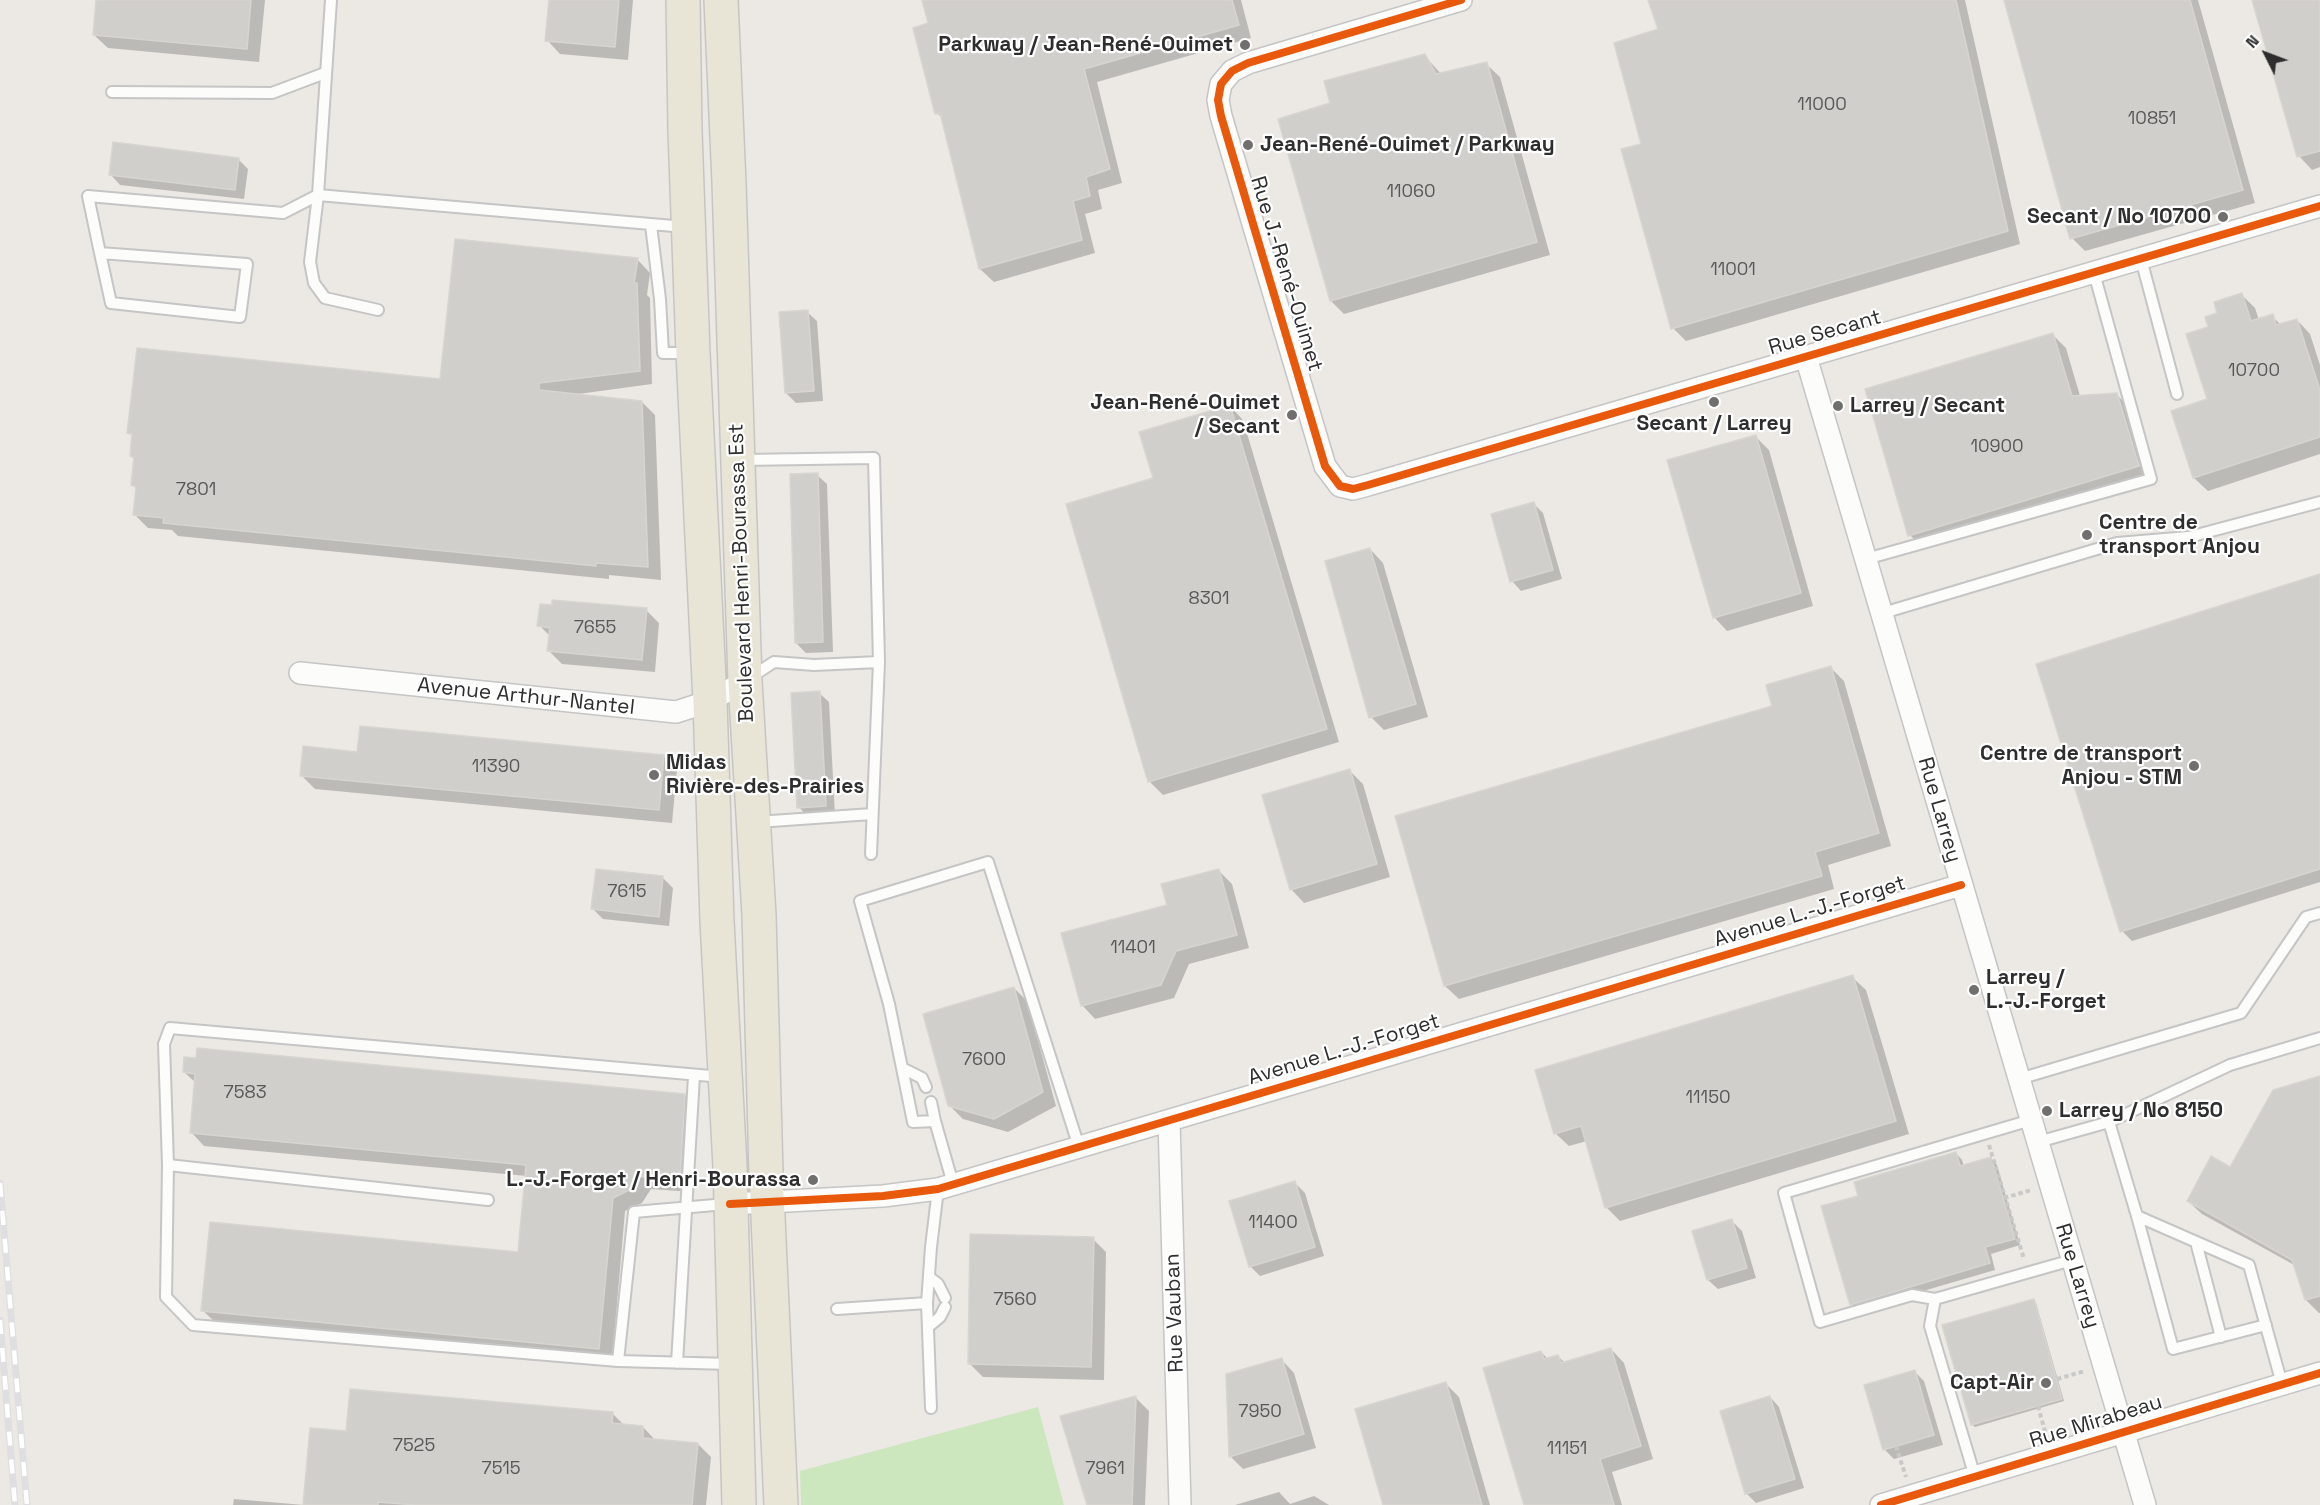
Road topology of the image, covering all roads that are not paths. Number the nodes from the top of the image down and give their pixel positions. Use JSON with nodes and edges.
{"nodes":[{"id":1,"x":331,"y":0,"type":"edge"},
{"id":2,"x":683,"y":0,"type":"edge"},
{"id":3,"x":721,"y":0,"type":"edge"},
{"id":4,"x":1461,"y":0,"type":"edge"},
{"id":5,"x":325,"y":73,"type":"junction"},
{"id":6,"x":112,"y":92,"type":"dead end"},
{"id":7,"x":318,"y":195,"type":"junction"},
{"id":8,"x":2320,"y":207,"type":"edge"},
{"id":9,"x":651,"y":225,"type":"junction"},
{"id":10,"x":688,"y":227,"type":"junction"},
{"id":11,"x":100,"y":252,"type":"junction"},
{"id":12,"x":2141,"y":259,"type":"junction"},
{"id":13,"x":2094,"y":273,"type":"junction"},
{"id":14,"x":378,"y":310,"type":"dead end"},
{"id":15,"x":693,"y":353,"type":"junction"},
{"id":16,"x":1806,"y":357,"type":"junction"},
{"id":17,"x":2177,"y":394,"type":"dead end"},
{"id":18,"x":738,"y":460,"type":"junction"},
{"id":19,"x":1340,"y":486,"type":"joint"},
{"id":20,"x":2320,"y":502,"type":"edge"},
{"id":21,"x":1866,"y":559,"type":"junction"},
{"id":22,"x":1883,"y":613,"type":"junction"},
{"id":23,"x":879,"y":662,"type":"junction"},
{"id":24,"x":300,"y":673,"type":"dead end"},
{"id":25,"x":745,"y":681,"type":"junction"},
{"id":26,"x":710,"y":701,"type":"junction"},
{"id":27,"x":872,"y":813,"type":"junction"},
{"id":28,"x":753,"y":822,"type":"junction"},
{"id":29,"x":871,"y":854,"type":"dead end"},
{"id":30,"x":1960,"y":885,"type":"junction"},
{"id":31,"x":2320,"y":913,"type":"edge"},
{"id":32,"x":2320,"y":1038,"type":"edge"},
{"id":33,"x":902,"y":1068,"type":"junction"},
{"id":34,"x":709,"y":1077,"type":"junction"},
{"id":35,"x":2019,"y":1079,"type":"junction"},
{"id":36,"x":926,"y":1087,"type":"dead end"},
{"id":37,"x":931,"y":1102,"type":"dead end"},
{"id":38,"x":2031,"y":1120,"type":"junction"},
{"id":39,"x":935,"y":1121,"type":"junction"},
{"id":40,"x":1169,"y":1121,"type":"junction"},
{"id":41,"x":2109,"y":1122,"type":"junction"},
{"id":42,"x":2038,"y":1142,"type":"junction"},
{"id":43,"x":1079,"y":1147,"type":"junction"},
{"id":44,"x":168,"y":1164,"type":"junction"},
{"id":45,"x":945,"y":1187,"type":"junction"},
{"id":46,"x":488,"y":1200,"type":"dead end"},
{"id":47,"x":768,"y":1201,"type":"junction"},
{"id":48,"x":730,"y":1204,"type":"junction"},
{"id":49,"x":687,"y":1207,"type":"junction"},
{"id":50,"x":2137,"y":1216,"type":"junction"},
{"id":51,"x":2196,"y":1242,"type":"junction"},
{"id":52,"x":2072,"y":1260,"type":"junction"},
{"id":53,"x":929,"y":1277,"type":"junction"},
{"id":54,"x":1935,"y":1299,"type":"junction"},
{"id":55,"x":927,"y":1303,"type":"junction"},
{"id":56,"x":837,"y":1309,"type":"dead end"},
{"id":57,"x":2265,"y":1325,"type":"junction"},
{"id":58,"x":928,"y":1327,"type":"junction"},
{"id":59,"x":2221,"y":1337,"type":"junction"},
{"id":60,"x":618,"y":1361,"type":"junction"},
{"id":61,"x":677,"y":1363,"type":"junction"},
{"id":62,"x":734,"y":1364,"type":"junction"},
{"id":63,"x":2320,"y":1373,"type":"edge"},
{"id":64,"x":2282,"y":1384,"type":"junction"},
{"id":65,"x":931,"y":1408,"type":"dead end"},
{"id":66,"x":2124,"y":1432,"type":"junction"},
{"id":67,"x":1976,"y":1477,"type":"junction"},
{"id":68,"x":739,"y":1505,"type":"edge"},
{"id":69,"x":781,"y":1505,"type":"edge"},
{"id":70,"x":1180,"y":1505,"type":"edge"},
{"id":71,"x":1881,"y":1505,"type":"edge"},
{"id":72,"x":2145,"y":1505,"type":"edge"}],
"edges":[{"from":1,"to":5,"type":"lane"},
{"from":2,"to":10,"type":"main road","name":"Boulevard Henri-Bourassa Est"},
{"from":3,"to":18,"type":"main road","name":"Boulevard Henri-Bourassa Est"},
{"from":4,"to":19,"type":"street","name":"Rue J.-René-Ouimet"},
{"from":5,"to":6,"type":"lane"},
{"from":5,"to":7,"type":"lane"},
{"from":7,"to":9,"type":"lane"},
{"from":7,"to":11,"type":"lane"},
{"from":7,"to":14,"type":"lane"},
{"from":8,"to":12,"type":"street","name":"Rue Secant"},
{"from":9,"to":10,"type":"lane"},
{"from":9,"to":15,"type":"lane"},
{"from":10,"to":15,"type":"main road","name":"Boulevard Henri-Bourassa Est"},
{"from":11,"to":11,"type":"lane"},
{"from":12,"to":13,"type":"street","name":"Rue Secant"},
{"from":12,"to":17,"type":"lane"},
{"from":13,"to":16,"type":"street","name":"Rue Secant"},
{"from":13,"to":21,"type":"lane"},
{"from":15,"to":26,"type":"main road","name":"Boulevard Henri-Bourassa Est"},
{"from":16,"to":19,"type":"street","name":"Rue Secant"},
{"from":16,"to":21,"type":"street","name":"Rue Larrey"},
{"from":18,"to":23,"type":"lane"},
{"from":18,"to":25,"type":"main road","name":"Boulevard Henri-Bourassa Est"},
{"from":20,"to":22,"type":"lane"},
{"from":21,"to":22,"type":"street","name":"Rue Larrey"},
{"from":22,"to":30,"type":"street","name":"Rue Larrey"},
{"from":23,"to":25,"type":"lane"},
{"from":23,"to":27,"type":"lane"},
{"from":24,"to":26,"type":"street","name":"Avenue Arthur-Nantel"},
{"from":25,"to":26,"type":"street","name":"Avenue Arthur-Nantel"},
{"from":25,"to":28,"type":"main road","name":"Boulevard Henri-Bourassa Est"},
{"from":26,"to":34,"type":"main road","name":"Boulevard Henri-Bourassa Est"},
{"from":27,"to":28,"type":"lane"},
{"from":27,"to":29,"type":"lane"},
{"from":28,"to":47,"type":"main road","name":"Boulevard Henri-Bourassa Est"},
{"from":30,"to":35,"type":"street","name":"Rue Larrey"},
{"from":30,"to":40,"type":"street","name":"Avenue L.-J.-Forget"},
{"from":31,"to":35,"type":"lane"},
{"from":32,"to":41,"type":"lane"},
{"from":33,"to":36,"type":"lane"},
{"from":33,"to":39,"type":"lane"},
{"from":33,"to":43,"type":"lane"},
{"from":34,"to":44,"type":"lane"},
{"from":34,"to":48,"type":"main road","name":"Boulevard Henri-Bourassa Est"},
{"from":34,"to":49,"type":"lane"},
{"from":35,"to":38,"type":"street","name":"Rue Larrey"},
{"from":37,"to":39,"type":"lane"},
{"from":38,"to":42,"type":"street","name":"Rue Larrey"},
{"from":38,"to":54,"type":"lane"},
{"from":39,"to":45,"type":"lane"},
{"from":40,"to":43,"type":"street","name":"Avenue L.-J.-Forget"},
{"from":40,"to":70,"type":"street","name":"Rue Vauban"},
{"from":41,"to":42,"type":"lane"},
{"from":41,"to":50,"type":"lane"},
{"from":42,"to":52,"type":"street","name":"Rue Larrey"},
{"from":43,"to":45,"type":"street","name":"Avenue L.-J.-Forget"},
{"from":44,"to":46,"type":"lane"},
{"from":44,"to":60,"type":"lane"},
{"from":45,"to":47,"type":"street","name":"Avenue L.-J.-Forget"},
{"from":45,"to":53,"type":"lane"},
{"from":47,"to":48,"type":"street","name":"Avenue L.-J.-Forget"},
{"from":47,"to":69,"type":"main road","name":"Boulevard Henri-Bourassa Est"},
{"from":48,"to":49,"type":"lane"},
{"from":48,"to":62,"type":"main road","name":"Boulevard Henri-Bourassa Est"},
{"from":49,"to":60,"type":"lane"},
{"from":49,"to":61,"type":"lane"},
{"from":50,"to":51,"type":"lane"},
{"from":50,"to":59,"type":"lane"},
{"from":51,"to":57,"type":"lane"},
{"from":51,"to":59,"type":"lane"},
{"from":52,"to":54,"type":"lane"},
{"from":52,"to":66,"type":"street","name":"Rue Larrey"},
{"from":53,"to":55,"type":"lane"},
{"from":53,"to":58,"type":"lane"},
{"from":54,"to":67,"type":"lane"},
{"from":55,"to":56,"type":"lane"},
{"from":55,"to":58,"type":"lane"},
{"from":57,"to":59,"type":"lane"},
{"from":57,"to":64,"type":"lane"},
{"from":58,"to":65,"type":"lane"},
{"from":60,"to":61,"type":"lane"},
{"from":61,"to":62,"type":"lane"},
{"from":62,"to":68,"type":"main road","name":"Boulevard Henri-Bourassa Est"},
{"from":63,"to":64,"type":"street","name":"Rue Mirabeau"},
{"from":64,"to":66,"type":"street","name":"Rue Mirabeau"},
{"from":66,"to":67,"type":"street","name":"Rue Mirabeau"},
{"from":66,"to":72,"type":"street","name":"Rue Larrey"},
{"from":67,"to":71,"type":"street","name":"Rue Mirabeau"}]}
